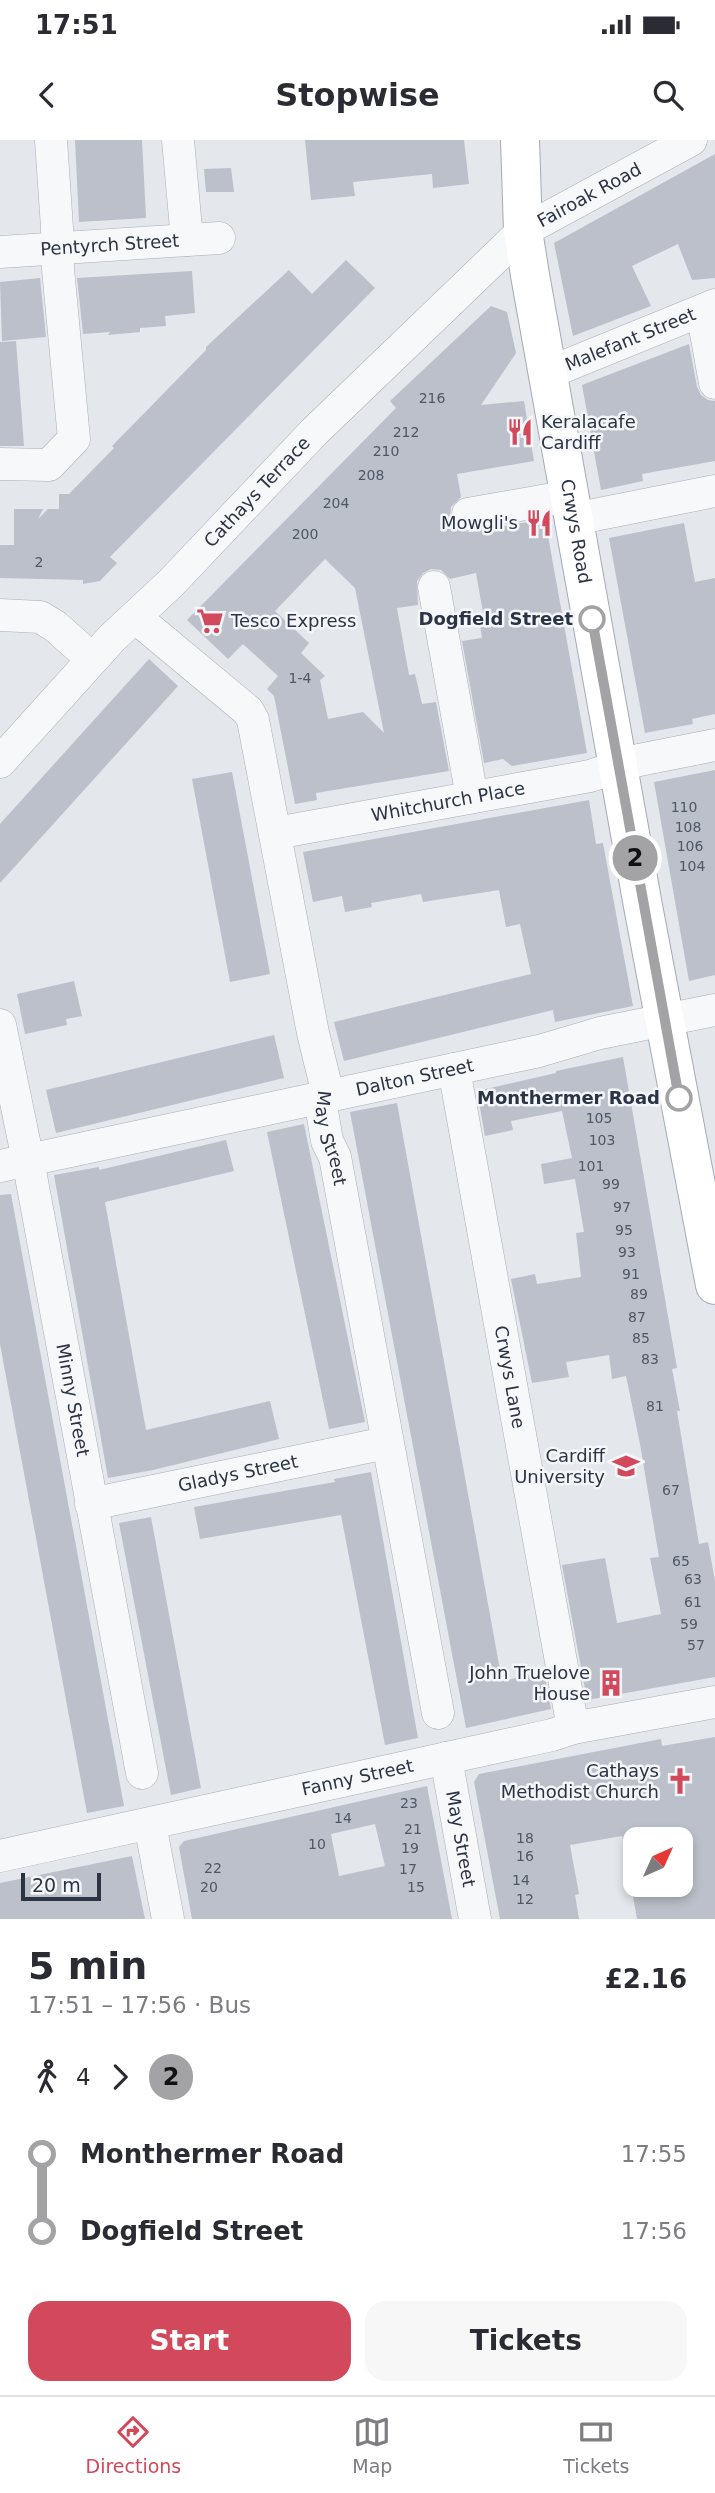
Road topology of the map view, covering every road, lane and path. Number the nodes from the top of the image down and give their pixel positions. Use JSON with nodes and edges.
{"nodes":[{"id":1,"x":51,"y":140,"type":"edge"},
{"id":2,"x":178,"y":140,"type":"edge"},
{"id":3,"x":520,"y":140,"type":"edge"},
{"id":4,"x":691,"y":140,"type":"edge"},
{"id":5,"x":523,"y":231,"type":"junction"},
{"id":6,"x":219,"y":239,"type":"dead end"},
{"id":7,"x":187,"y":240,"type":"junction"},
{"id":8,"x":57,"y":248,"type":"junction"},
{"id":9,"x":0,"y":252,"type":"edge"},
{"id":10,"x":708,"y":308,"type":"edge"},
{"id":11,"x":548,"y":373,"type":"junction"},
{"id":12,"x":715,"y":383,"type":"edge"},
{"id":13,"x":0,"y":464,"type":"edge"},
{"id":14,"x":715,"y":491,"type":"edge"},
{"id":15,"x":572,"y":508,"type":"junction"},
{"id":16,"x":468,"y":514,"type":"dead end"},
{"id":17,"x":434,"y":587,"type":"dead end"},
{"id":18,"x":0,"y":615,"type":"edge"},
{"id":19,"x":135,"y":617,"type":"junction"},
{"id":20,"x":92,"y":659,"type":"junction"},
{"id":21,"x":715,"y":745,"type":"edge"},
{"id":22,"x":0,"y":762,"type":"edge"},
{"id":23,"x":619,"y":767,"type":"junction"},
{"id":24,"x":472,"y":797,"type":"junction"},
{"id":25,"x":276,"y":832,"type":"junction"},
{"id":26,"x":715,"y":1010,"type":"edge"},
{"id":27,"x":664,"y":1020,"type":"junction"},
{"id":28,"x":0,"y":1025,"type":"edge"},
{"id":29,"x":454,"y":1069,"type":"junction"},
{"id":30,"x":324,"y":1097,"type":"junction"},
{"id":31,"x":14,"y":1163,"type":"edge"},
{"id":32,"x":715,"y":1285,"type":"edge"},
{"id":33,"x":386,"y":1443,"type":"junction"},
{"id":34,"x":91,"y":1504,"type":"junction"},
{"id":35,"x":715,"y":1702,"type":"edge"},
{"id":36,"x":438,"y":1713,"type":"dead end"},
{"id":37,"x":573,"y":1728,"type":"junction"},
{"id":38,"x":446,"y":1758,"type":"junction"},
{"id":39,"x":142,"y":1773,"type":"dead end"},
{"id":40,"x":150,"y":1824,"type":"junction"},
{"id":41,"x":0,"y":1856,"type":"edge"},
{"id":42,"x":168,"y":1919,"type":"edge"},
{"id":43,"x":475,"y":1919,"type":"edge"}],
"edges":[{"from":1,"to":8,"type":"street"},
{"from":2,"to":7,"type":"street"},
{"from":3,"to":5,"type":"main road","name":"Crwys Road"},
{"from":4,"to":5,"type":"street","name":"Fairoak Road"},
{"from":5,"to":11,"type":"main road","name":"Crwys Road"},
{"from":5,"to":19,"type":"street","name":"Cathays Terrace"},
{"from":6,"to":7,"type":"street","name":"Pentyrch Street"},
{"from":7,"to":8,"type":"street","name":"Pentyrch Street"},
{"from":8,"to":9,"type":"street","name":"Pentyrch Street"},
{"from":8,"to":13,"type":"street"},
{"from":10,"to":11,"type":"street","name":"Malefant Street"},
{"from":10,"to":12,"type":"street"},
{"from":11,"to":15,"type":"main road","name":"Crwys Road"},
{"from":14,"to":15,"type":"street"},
{"from":15,"to":16,"type":"street"},
{"from":15,"to":23,"type":"main road","name":"Crwys Road"},
{"from":17,"to":24,"type":"street"},
{"from":18,"to":20,"type":"street"},
{"from":19,"to":20,"type":"street","name":"Cathays Terrace"},
{"from":19,"to":25,"type":"street","name":"May Street"},
{"from":20,"to":22,"type":"street","name":"Cathays Terrace"},
{"from":21,"to":23,"type":"street","name":"Whitchurch Place"},
{"from":23,"to":24,"type":"street","name":"Whitchurch Place"},
{"from":23,"to":27,"type":"main road","name":"Crwys Road"},
{"from":24,"to":25,"type":"street","name":"Whitchurch Place"},
{"from":25,"to":30,"type":"street","name":"May Street"},
{"from":26,"to":27,"type":"street"},
{"from":27,"to":29,"type":"street","name":"Dalton Street"},
{"from":27,"to":32,"type":"main road","name":"Crwys Road"},
{"from":28,"to":31,"type":"street","name":"Minny Street"},
{"from":29,"to":30,"type":"street","name":"Dalton Street"},
{"from":29,"to":37,"type":"street","name":"Crwys Lane"},
{"from":30,"to":31,"type":"street","name":"Dalton Street"},
{"from":30,"to":33,"type":"street","name":"May Street"},
{"from":31,"to":34,"type":"street","name":"Minny Street"},
{"from":33,"to":34,"type":"street","name":"Gladys Street"},
{"from":33,"to":36,"type":"street","name":"May Street"},
{"from":34,"to":39,"type":"street","name":"Minny Street"},
{"from":35,"to":37,"type":"street","name":"Fanny Street"},
{"from":37,"to":38,"type":"street","name":"Fanny Street"},
{"from":38,"to":40,"type":"street","name":"Fanny Street"},
{"from":38,"to":43,"type":"street","name":"May Street"},
{"from":40,"to":41,"type":"street","name":"Fanny Street"},
{"from":40,"to":42,"type":"street"}]}
